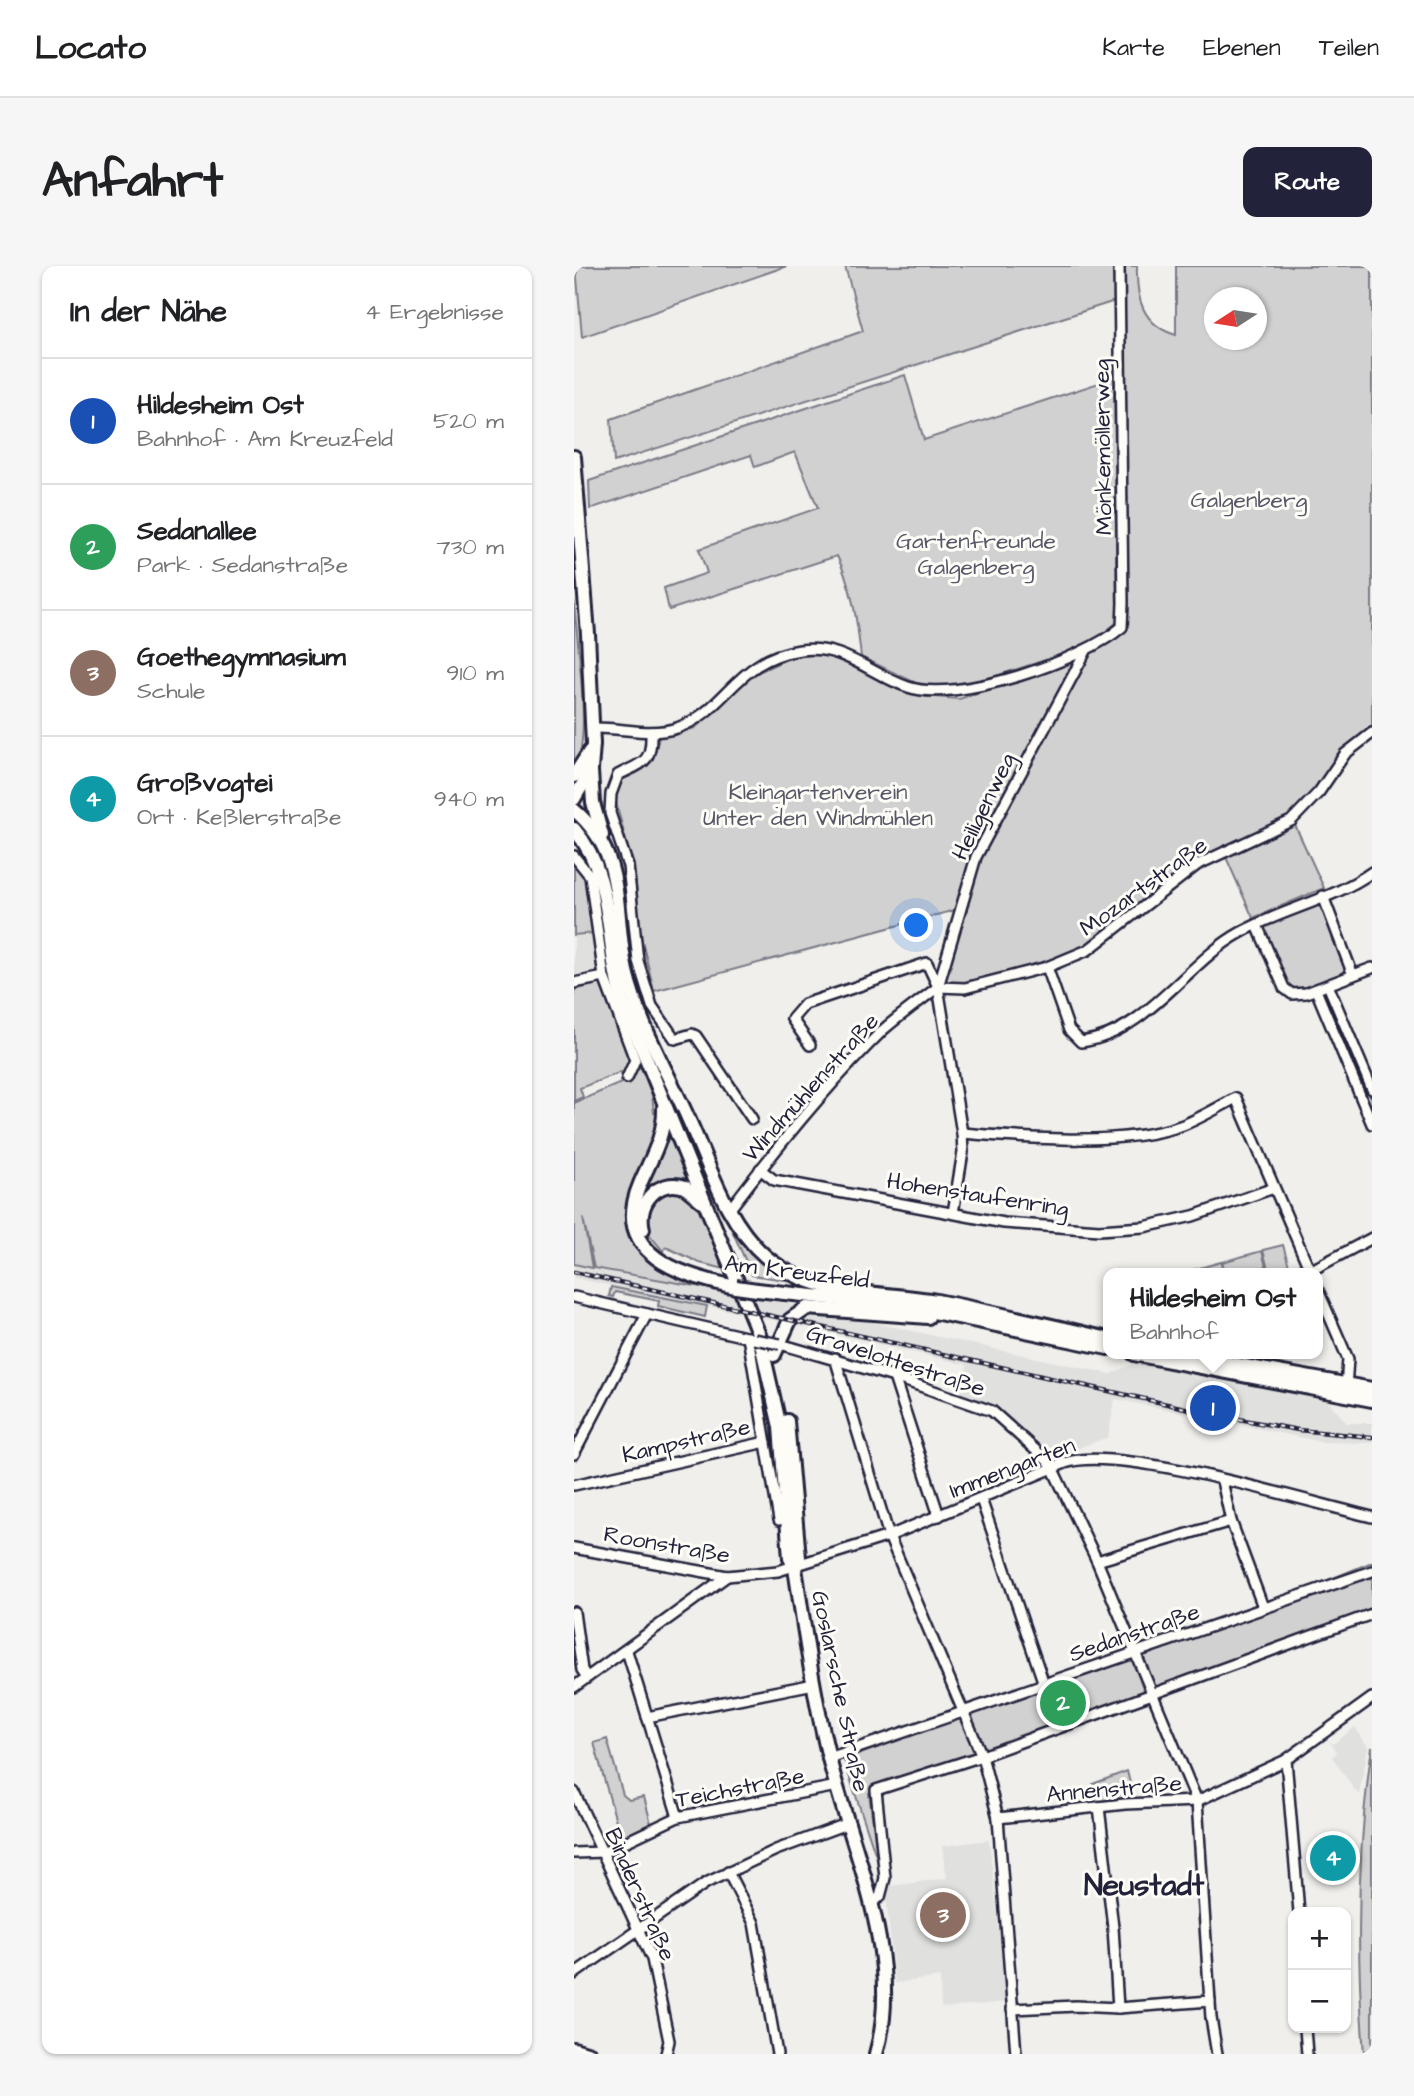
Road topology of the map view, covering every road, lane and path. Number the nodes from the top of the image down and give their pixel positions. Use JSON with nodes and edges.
{"nodes":[{"id":1,"x":1119,"y":266,"type":"edge"},
{"id":2,"x":574,"y":457,"type":"edge"},
{"id":3,"x":1086,"y":651,"type":"junction"},
{"id":4,"x":593,"y":728,"type":"junction"},
{"id":5,"x":652,"y":732,"type":"junction"},
{"id":6,"x":1372,"y":733,"type":"edge"},
{"id":7,"x":593,"y":744,"type":"junction"},
{"id":8,"x":590,"y":770,"type":"junction"},
{"id":9,"x":574,"y":776,"type":"edge"},
{"id":10,"x":574,"y":799,"type":"edge"},
{"id":11,"x":574,"y":810,"type":"edge"},
{"id":12,"x":574,"y":828,"type":"edge"},
{"id":13,"x":605,"y":845,"type":"junction"},
{"id":14,"x":574,"y":856,"type":"edge"},
{"id":15,"x":1372,"y":872,"type":"edge"},
{"id":16,"x":1323,"y":896,"type":"junction"},
{"id":17,"x":1257,"y":925,"type":"junction"},
{"id":18,"x":1047,"y":967,"type":"junction"},
{"id":19,"x":1372,"y":968,"type":"edge"},
{"id":20,"x":1353,"y":975,"type":"junction"},
{"id":21,"x":604,"y":977,"type":"junction"},
{"id":22,"x":574,"y":983,"type":"edge"},
{"id":23,"x":1328,"y":985,"type":"junction"},
{"id":24,"x":937,"y":987,"type":"junction"},
{"id":25,"x":1316,"y":990,"type":"junction"},
{"id":26,"x":660,"y":1020,"type":"junction"},
{"id":27,"x":645,"y":1023,"type":"junction"},
{"id":28,"x":810,"y":1045,"type":"dead end"},
{"id":29,"x":664,"y":1065,"type":"junction"},
{"id":30,"x":627,"y":1078,"type":"dead end"},
{"id":31,"x":1372,"y":1089,"type":"edge"},
{"id":32,"x":663,"y":1097,"type":"junction"},
{"id":33,"x":1368,"y":1101,"type":"edge"},
{"id":34,"x":751,"y":1119,"type":"dead end"},
{"id":35,"x":1372,"y":1124,"type":"edge"},
{"id":36,"x":962,"y":1133,"type":"junction"},
{"id":37,"x":760,"y":1169,"type":"junction"},
{"id":38,"x":1275,"y":1188,"type":"junction"},
{"id":39,"x":730,"y":1209,"type":"junction"},
{"id":40,"x":953,"y":1213,"type":"junction"},
{"id":41,"x":716,"y":1225,"type":"junction"},
{"id":42,"x":1372,"y":1238,"type":"edge"},
{"id":43,"x":1308,"y":1268,"type":"edge"},
{"id":44,"x":1317,"y":1268,"type":"edge"},
{"id":45,"x":737,"y":1277,"type":"junction"},
{"id":46,"x":755,"y":1286,"type":"junction"},
{"id":47,"x":829,"y":1288,"type":"junction"},
{"id":48,"x":574,"y":1297,"type":"edge"},
{"id":49,"x":1323,"y":1302,"type":"edge"},
{"id":50,"x":647,"y":1314,"type":"junction"},
{"id":51,"x":964,"y":1318,"type":"junction"},
{"id":52,"x":751,"y":1338,"type":"junction"},
{"id":53,"x":1103,"y":1338,"type":"edge"},
{"id":54,"x":1103,"y":1347,"type":"edge"},
{"id":55,"x":777,"y":1350,"type":"junction"},
{"id":56,"x":835,"y":1358,"type":"junction"},
{"id":57,"x":1163,"y":1359,"type":"edge"},
{"id":58,"x":1202,"y":1359,"type":"edge"},
{"id":59,"x":894,"y":1377,"type":"junction"},
{"id":60,"x":1372,"y":1389,"type":"edge"},
{"id":61,"x":1345,"y":1390,"type":"junction"},
{"id":62,"x":1372,"y":1400,"type":"edge"},
{"id":63,"x":766,"y":1442,"type":"junction"},
{"id":64,"x":574,"y":1454,"type":"edge"},
{"id":65,"x":1053,"y":1468,"type":"junction"},
{"id":66,"x":1222,"y":1481,"type":"junction"},
{"id":67,"x":574,"y":1485,"type":"edge"},
{"id":68,"x":981,"y":1499,"type":"junction"},
{"id":69,"x":939,"y":1516,"type":"junction"},
{"id":70,"x":1372,"y":1517,"type":"edge"},
{"id":71,"x":779,"y":1520,"type":"dead end"},
{"id":72,"x":1231,"y":1521,"type":"junction"},
{"id":73,"x":889,"y":1536,"type":"junction"},
{"id":74,"x":574,"y":1548,"type":"edge"},
{"id":75,"x":1097,"y":1561,"type":"junction"},
{"id":76,"x":794,"y":1568,"type":"junction"},
{"id":77,"x":1372,"y":1571,"type":"edge"},
{"id":78,"x":727,"y":1576,"type":"junction"},
{"id":79,"x":1264,"y":1607,"type":"junction"},
{"id":80,"x":574,"y":1612,"type":"edge"},
{"id":81,"x":1372,"y":1614,"type":"edge"},
{"id":82,"x":627,"y":1651,"type":"junction"},
{"id":83,"x":1135,"y":1652,"type":"junction"},
{"id":84,"x":587,"y":1677,"type":"junction"},
{"id":85,"x":814,"y":1684,"type":"junction"},
{"id":86,"x":1044,"y":1684,"type":"junction"},
{"id":87,"x":574,"y":1687,"type":"edge"},
{"id":88,"x":1155,"y":1693,"type":"junction"},
{"id":89,"x":1372,"y":1698,"type":"edge"},
{"id":90,"x":962,"y":1713,"type":"junction"},
{"id":91,"x":646,"y":1717,"type":"junction"},
{"id":92,"x":982,"y":1755,"type":"junction"},
{"id":93,"x":829,"y":1759,"type":"junction"},
{"id":94,"x":1286,"y":1760,"type":"junction"},
{"id":95,"x":837,"y":1786,"type":"junction"},
{"id":96,"x":574,"y":1793,"type":"edge"},
{"id":97,"x":1198,"y":1801,"type":"junction"},
{"id":98,"x":1099,"y":1807,"type":"junction"},
{"id":99,"x":678,"y":1817,"type":"junction"},
{"id":100,"x":998,"y":1818,"type":"junction"},
{"id":101,"x":849,"y":1823,"type":"junction"},
{"id":102,"x":574,"y":1853,"type":"edge"},
{"id":103,"x":604,"y":1853,"type":"junction"},
{"id":104,"x":728,"y":1872,"type":"junction"},
{"id":105,"x":871,"y":1903,"type":"junction"},
{"id":106,"x":1299,"y":1907,"type":"edge"},
{"id":107,"x":639,"y":1930,"type":"junction"},
{"id":108,"x":574,"y":1974,"type":"edge"},
{"id":109,"x":1210,"y":2001,"type":"junction"},
{"id":110,"x":1118,"y":2008,"type":"junction"},
{"id":111,"x":1012,"y":2009,"type":"junction"},
{"id":112,"x":1306,"y":2033,"type":"edge"},
{"id":113,"x":574,"y":2049,"type":"edge"},
{"id":114,"x":590,"y":2054,"type":"edge"},
{"id":115,"x":666,"y":2054,"type":"edge"},
{"id":116,"x":777,"y":2054,"type":"edge"},
{"id":117,"x":876,"y":2054,"type":"edge"},
{"id":118,"x":1016,"y":2054,"type":"edge"},
{"id":119,"x":1217,"y":2054,"type":"edge"},
{"id":120,"x":1307,"y":2054,"type":"edge"}],
"edges":[{"from":1,"to":3,"type":"street","name":"Mönkemöllerweg"},
{"from":2,"to":4,"type":"main road"},
{"from":3,"to":5,"type":"street"},
{"from":3,"to":24,"type":"street","name":"Heiligenweg"},
{"from":4,"to":5,"type":"street"},
{"from":4,"to":7,"type":"main road"},
{"from":5,"to":26,"type":"street"},
{"from":6,"to":18,"type":"street","name":"Mozartstraße"},
{"from":7,"to":8,"type":"main road"},
{"from":7,"to":9,"type":"main road"},
{"from":8,"to":10,"type":"main road"},
{"from":8,"to":13,"type":"main road"},
{"from":11,"to":13,"type":"main road"},
{"from":12,"to":32,"type":"main road"},
{"from":13,"to":27,"type":"main road"},
{"from":14,"to":21,"type":"street"},
{"from":15,"to":16,"type":"street"},
{"from":16,"to":17,"type":"street"},
{"from":16,"to":20,"type":"street"},
{"from":17,"to":18,"type":"street"},
{"from":17,"to":25,"type":"street"},
{"from":18,"to":24,"type":"street","name":"Mozartstraße"},
{"from":19,"to":20,"type":"street"},
{"from":20,"to":23,"type":"street"},
{"from":21,"to":22,"type":"street"},
{"from":21,"to":30,"type":"street"},
{"from":23,"to":25,"type":"street"},
{"from":23,"to":31,"type":"street"},
{"from":24,"to":28,"type":"street"},
{"from":24,"to":36,"type":"street"},
{"from":24,"to":37,"type":"street","name":"Windmühlenstraße"},
{"from":25,"to":33,"type":"street"},
{"from":26,"to":27,"type":"street"},
{"from":26,"to":34,"type":"street"},
{"from":27,"to":29,"type":"main road"},
{"from":29,"to":39,"type":"main road","name":"Am Kreuzfeld"},
{"from":29,"to":45,"type":"main road"},
{"from":32,"to":41,"type":"main road"},
{"from":32,"to":45,"type":"main road","name":"Am Kreuzfeld"},
{"from":33,"to":35,"type":"street"},
{"from":36,"to":38,"type":"street"},
{"from":36,"to":40,"type":"street"},
{"from":37,"to":39,"type":"street","name":"Windmühlenstraße"},
{"from":37,"to":40,"type":"street","name":"Hohenstaufenring"},
{"from":38,"to":40,"type":"street","name":"Hohenstaufenring"},
{"from":38,"to":43,"type":"street"},
{"from":39,"to":47,"type":"main road","name":"Am Kreuzfeld"},
{"from":41,"to":45,"type":"main road"},
{"from":41,"to":45,"type":"main road"},
{"from":42,"to":44,"type":"street"},
{"from":45,"to":46,"type":"main road"},
{"from":45,"to":55,"type":"main road"},
{"from":45,"to":76,"type":"main road"},
{"from":46,"to":47,"type":"main road"},
{"from":46,"to":51,"type":"main road","name":"Am Kreuzfeld"},
{"from":47,"to":53,"type":"main road","name":"Am Kreuzfeld"},
{"from":48,"to":50,"type":"street","name":"Gravelottestraße"},
{"from":49,"to":61,"type":"street"},
{"from":50,"to":52,"type":"street","name":"Gravelottestraße"},
{"from":50,"to":64,"type":"street"},
{"from":51,"to":54,"type":"main road","name":"Am Kreuzfeld"},
{"from":51,"to":55,"type":"main road"},
{"from":52,"to":55,"type":"street","name":"Gravelottestraße","bridge":true},
{"from":52,"to":63,"type":"street"},
{"from":55,"to":56,"type":"street","name":"Gravelottestraße"},
{"from":55,"to":76,"type":"main road"},
{"from":56,"to":59,"type":"street","name":"Gravelottestraße"},
{"from":56,"to":73,"type":"street"},
{"from":57,"to":61,"type":"main road"},
{"from":58,"to":61,"type":"main road"},
{"from":59,"to":65,"type":"street","name":"Gravelottestraße"},
{"from":59,"to":69,"type":"street"},
{"from":60,"to":61,"type":"main road"},
{"from":61,"to":62,"type":"main road"},
{"from":63,"to":67,"type":"street","name":"Kampstraße"},
{"from":63,"to":71,"type":"street"},
{"from":65,"to":66,"type":"street","name":"Immengarten"},
{"from":65,"to":68,"type":"street","name":"Immengarten"},
{"from":65,"to":75,"type":"street","name":"Gravelottestraße"},
{"from":66,"to":70,"type":"street","name":"Immengarten"},
{"from":66,"to":72,"type":"street"},
{"from":68,"to":69,"type":"street","name":"Immengarten"},
{"from":68,"to":86,"type":"street"},
{"from":69,"to":73,"type":"street","name":"Immengarten"},
{"from":72,"to":75,"type":"street"},
{"from":72,"to":79,"type":"street"},
{"from":73,"to":76,"type":"street","name":"Immengarten"},
{"from":73,"to":90,"type":"street"},
{"from":74,"to":78,"type":"street","name":"Roonstraße"},
{"from":75,"to":83,"type":"street","name":"Gravelottestraße"},
{"from":76,"to":78,"type":"street","name":"Roonstraße"},
{"from":76,"to":85,"type":"main road","name":"Goslarsche Straße"},
{"from":77,"to":79,"type":"street","name":"Sedanstraße"},
{"from":78,"to":82,"type":"street"},
{"from":79,"to":83,"type":"street","name":"Sedanstraße"},
{"from":80,"to":84,"type":"street"},
{"from":81,"to":88,"type":"street"},
{"from":82,"to":84,"type":"street"},
{"from":82,"to":91,"type":"street"},
{"from":83,"to":86,"type":"street","name":"Sedanstraße"},
{"from":83,"to":88,"type":"street","name":"Gravelottestraße"},
{"from":84,"to":87,"type":"street"},
{"from":85,"to":91,"type":"street"},
{"from":85,"to":93,"type":"main road","name":"Goslarsche Straße"},
{"from":86,"to":90,"type":"street","name":"Sedanstraße"},
{"from":88,"to":92,"type":"street"},
{"from":88,"to":97,"type":"street","name":"Gravelottestraße"},
{"from":89,"to":94,"type":"street","name":"Annenstraße"},
{"from":90,"to":92,"type":"street"},
{"from":90,"to":93,"type":"street","name":"Sedanstraße"},
{"from":91,"to":99,"type":"street"},
{"from":92,"to":100,"type":"street"},
{"from":92,"to":105,"type":"street","name":"Goslarsche Straße"},
{"from":93,"to":95,"type":"main road","name":"Goslarsche Straße"},
{"from":94,"to":97,"type":"street","name":"Annenstraße"},
{"from":94,"to":106,"type":"street"},
{"from":95,"to":99,"type":"street","name":"Teichstraße"},
{"from":95,"to":101,"type":"main road","name":"Goslarsche Straße"},
{"from":96,"to":103,"type":"street","name":"Binderstraße"},
{"from":97,"to":98,"type":"street","name":"Annenstraße"},
{"from":97,"to":109,"type":"street","name":"Gravelottestraße"},
{"from":98,"to":100,"type":"street","name":"Annenstraße"},
{"from":98,"to":110,"type":"street"},
{"from":99,"to":103,"type":"street","name":"Teichstraße"},
{"from":100,"to":111,"type":"street"},
{"from":101,"to":104,"type":"street"},
{"from":101,"to":105,"type":"main road","name":"Goslarsche Straße"},
{"from":102,"to":103,"type":"street","name":"Teichstraße"},
{"from":103,"to":107,"type":"street","name":"Binderstraße"},
{"from":104,"to":107,"type":"street"},
{"from":104,"to":116,"type":"street"},
{"from":105,"to":117,"type":"main road","name":"Goslarsche Straße"},
{"from":107,"to":108,"type":"street"},
{"from":107,"to":115,"type":"street","name":"Binderstraße"},
{"from":109,"to":110,"type":"street"},
{"from":109,"to":119,"type":"street","name":"Gravelottestraße"},
{"from":110,"to":111,"type":"street"},
{"from":111,"to":118,"type":"street"},
{"from":112,"to":120,"type":"street"},
{"from":113,"to":114,"type":"main road"}]}
